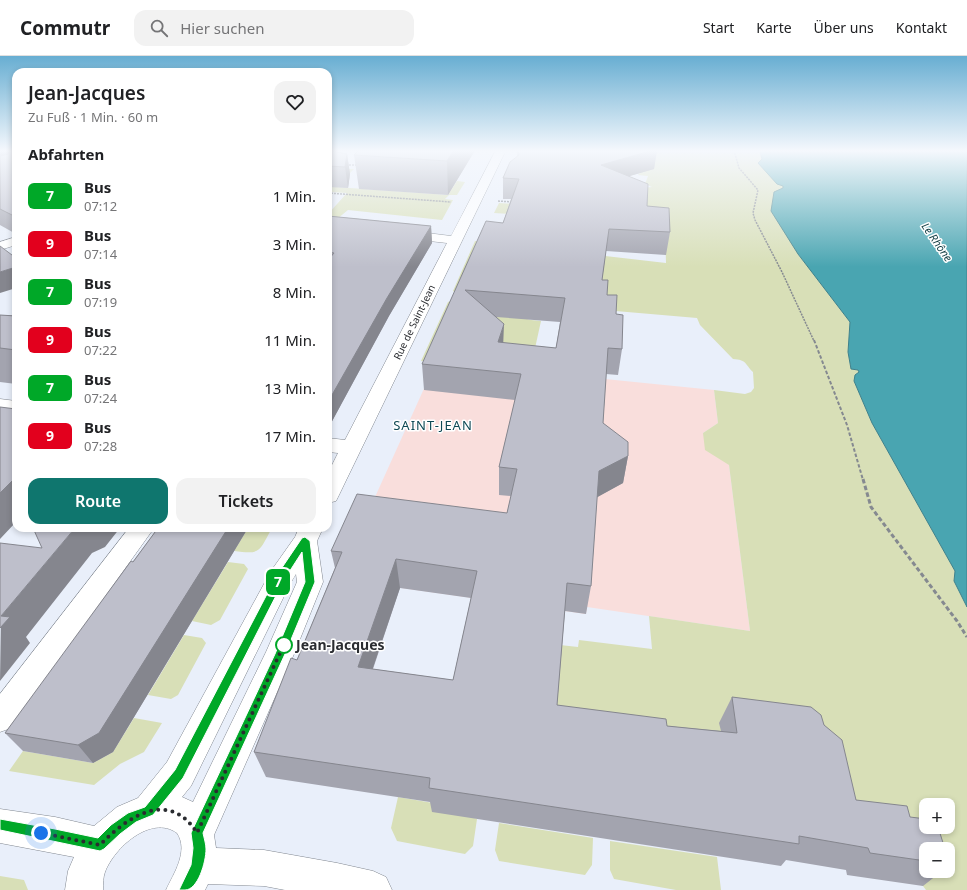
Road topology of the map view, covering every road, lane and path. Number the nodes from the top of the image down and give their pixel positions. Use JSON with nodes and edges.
{"nodes":[{"id":1,"x":481,"y":189,"type":"edge"},
{"id":2,"x":757,"y":189,"type":"edge"},
{"id":3,"x":332,"y":192,"type":"edge"},
{"id":4,"x":497,"y":201,"type":"dead end"},
{"id":5,"x":519,"y":202,"type":"edge"},
{"id":6,"x":456,"y":203,"type":"dead end"},
{"id":7,"x":388,"y":233,"type":"edge"},
{"id":8,"x":455,"y":240,"type":"junction"},
{"id":9,"x":12,"y":242,"type":"edge"},
{"id":10,"x":0,"y":246,"type":"edge"},
{"id":11,"x":0,"y":404,"type":"edge"},
{"id":12,"x":12,"y":406,"type":"edge"},
{"id":13,"x":332,"y":446,"type":"edge"},
{"id":14,"x":351,"y":448,"type":"junction"},
{"id":15,"x":332,"y":486,"type":"edge"},
{"id":16,"x":139,"y":532,"type":"edge"},
{"id":17,"x":308,"y":534,"type":"edge"},
{"id":18,"x":967,"y":637,"type":"edge"},
{"id":19,"x":0,"y":718,"type":"edge"},
{"id":20,"x":149,"y":811,"type":"junction"},
{"id":21,"x":0,"y":826,"type":"edge"},
{"id":22,"x":100,"y":845,"type":"junction"},
{"id":23,"x":193,"y":863,"type":"edge"},
{"id":24,"x":84,"y":890,"type":"edge"},
{"id":25,"x":373,"y":890,"type":"edge"}],
"edges":[{"from":1,"to":8,"type":"street","name":"Rue de Saint-Jean"},
{"from":2,"to":18,"type":"path"},
{"from":3,"to":6,"type":"path"},
{"from":4,"to":5,"type":"path"},
{"from":7,"to":8,"type":"street"},
{"from":8,"to":14,"type":"street","name":"Rue de Saint-Jean"},
{"from":9,"to":10,"type":"street"},
{"from":11,"to":12,"type":"street"},
{"from":13,"to":14,"type":"street"},
{"from":14,"to":15,"type":"street","name":"Rue de Saint-Jean"},
{"from":16,"to":19,"type":"street"},
{"from":17,"to":20,"type":"street"},
{"from":17,"to":23,"type":"street"},
{"from":20,"to":22,"type":"street"},
{"from":20,"to":23,"type":"street"},
{"from":21,"to":22,"type":"street"},
{"from":22,"to":24,"type":"street"},
{"from":23,"to":25,"type":"street"}]}
